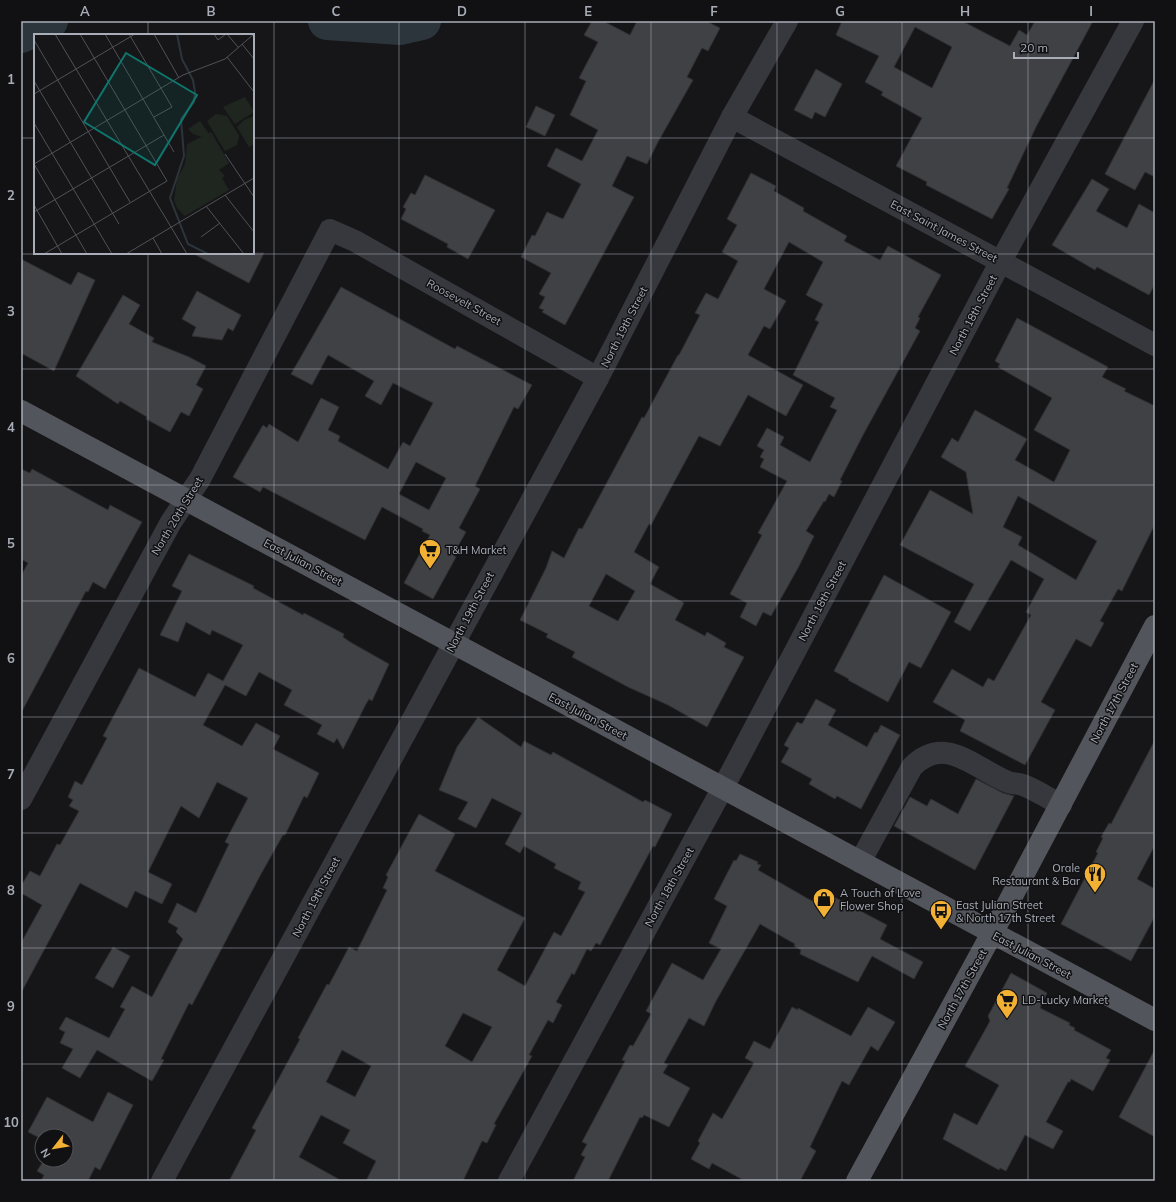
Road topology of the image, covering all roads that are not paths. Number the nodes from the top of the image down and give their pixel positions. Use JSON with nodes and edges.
{"nodes":[{"id":1,"x":787,"y":21,"type":"edge"},
{"id":2,"x":1133,"y":21,"type":"edge"},
{"id":3,"x":732,"y":118,"type":"junction"},
{"id":4,"x":330,"y":230,"type":"joint"},
{"id":5,"x":1001,"y":261,"type":"junction"},
{"id":6,"x":1155,"y":345,"type":"edge"},
{"id":7,"x":598,"y":378,"type":"junction"},
{"id":8,"x":21,"y":412,"type":"edge"},
{"id":9,"x":186,"y":500,"type":"junction"},
{"id":10,"x":1155,"y":626,"type":"edge"},
{"id":11,"x":453,"y":644,"type":"junction"},
{"id":12,"x":723,"y":789,"type":"junction"},
{"id":13,"x":21,"y":799,"type":"edge"},
{"id":14,"x":1061,"y":805,"type":"junction"},
{"id":15,"x":860,"y":862,"type":"junction"},
{"id":16,"x":992,"y":933,"type":"junction"},
{"id":17,"x":1155,"y":1020,"type":"edge"},
{"id":18,"x":162,"y":1181,"type":"edge"},
{"id":19,"x":509,"y":1181,"type":"edge"},
{"id":20,"x":857,"y":1181,"type":"edge"}],
"edges":[{"from":1,"to":3,"type":"street","name":"North 19th Street"},
{"from":2,"to":5,"type":"street","name":"North 18th Street"},
{"from":3,"to":5,"type":"street","name":"East Saint James Street"},
{"from":3,"to":7,"type":"street","name":"North 19th Street"},
{"from":4,"to":7,"type":"street","name":"Roosevelt Street"},
{"from":4,"to":9,"type":"street","name":"North 20th Street"},
{"from":5,"to":6,"type":"street","name":"East Saint James Street"},
{"from":5,"to":12,"type":"street","name":"North 18th Street"},
{"from":7,"to":11,"type":"street","name":"North 19th Street"},
{"from":8,"to":9,"type":"main road","name":"East Julian Street"},
{"from":9,"to":11,"type":"main road","name":"East Julian Street"},
{"from":9,"to":13,"type":"street","name":"North 20th Street"},
{"from":10,"to":14,"type":"main road","name":"North 17th Street"},
{"from":11,"to":12,"type":"main road","name":"East Julian Street"},
{"from":11,"to":18,"type":"street","name":"North 19th Street"},
{"from":12,"to":15,"type":"main road","name":"East Julian Street"},
{"from":12,"to":19,"type":"street","name":"North 18th Street"},
{"from":14,"to":15,"type":"street"},
{"from":14,"to":16,"type":"main road","name":"North 17th Street"},
{"from":15,"to":16,"type":"main road","name":"East Julian Street"},
{"from":16,"to":17,"type":"main road","name":"East Julian Street"},
{"from":16,"to":20,"type":"main road","name":"North 17th Street"}]}
